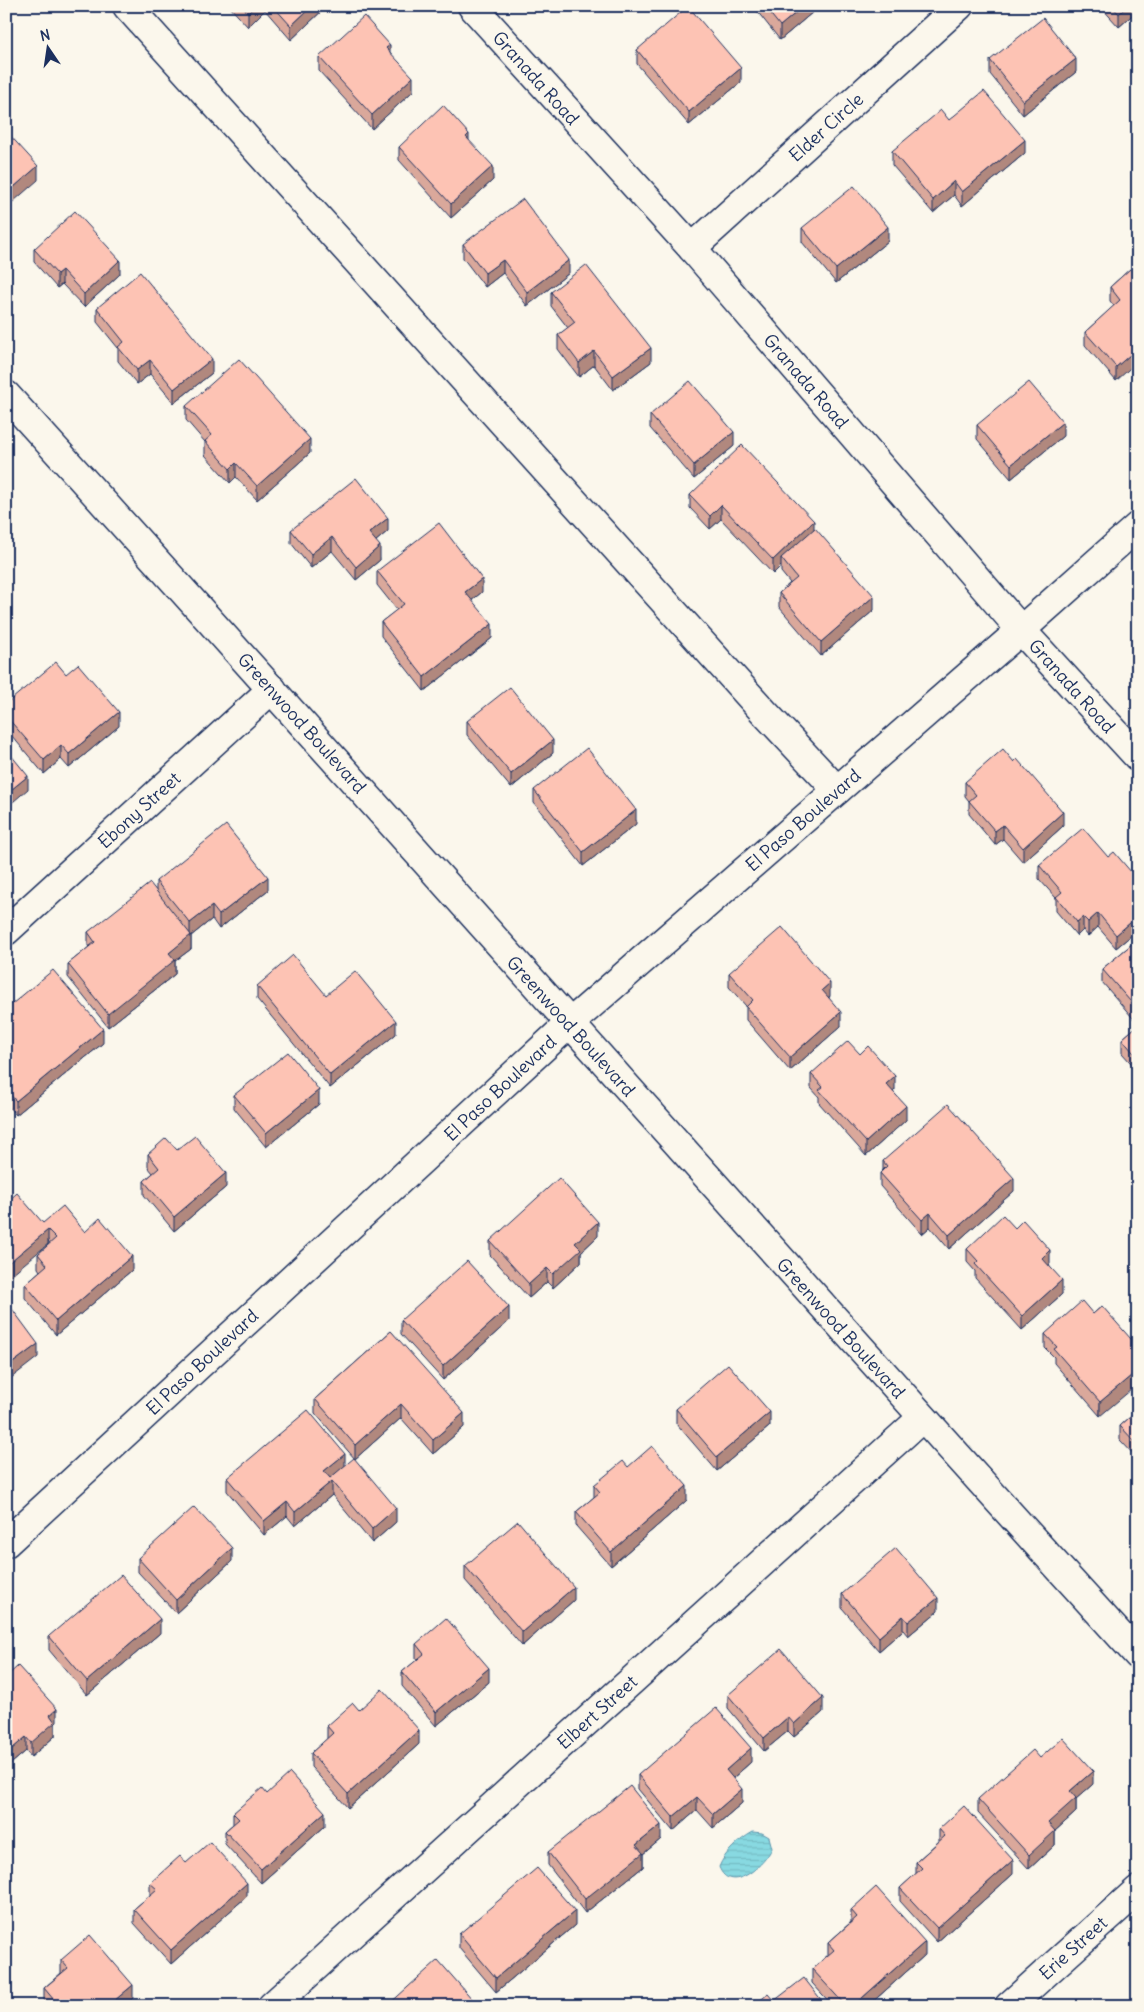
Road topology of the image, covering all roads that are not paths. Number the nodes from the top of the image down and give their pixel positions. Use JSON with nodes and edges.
{"nodes":[{"id":1,"x":127,"y":6,"type":"edge"},
{"id":2,"x":472,"y":6,"type":"edge"},
{"id":3,"x":959,"y":6,"type":"edge"},
{"id":4,"x":692,"y":248,"type":"junction"},
{"id":5,"x":6,"y":395,"type":"edge"},
{"id":6,"x":1138,"y":526,"type":"edge"},
{"id":7,"x":1021,"y":630,"type":"junction"},
{"id":8,"x":272,"y":689,"type":"junction"},
{"id":9,"x":1138,"y":757,"type":"edge"},
{"id":10,"x":837,"y":790,"type":"junction"},
{"id":11,"x":6,"y":931,"type":"edge"},
{"id":12,"x":569,"y":1024,"type":"junction"},
{"id":13,"x":922,"y":1418,"type":"junction"},
{"id":14,"x":6,"y":1543,"type":"edge"},
{"id":15,"x":1138,"y":1656,"type":"edge"},
{"id":16,"x":1138,"y":1890,"type":"edge"},
{"id":17,"x":272,"y":2006,"type":"edge"},
{"id":18,"x":1008,"y":2006,"type":"edge"}],
"edges":[{"from":1,"to":10,"type":"street"},
{"from":2,"to":4,"type":"street","name":"Granada Road"},
{"from":3,"to":4,"type":"street","name":"Elder Circle"},
{"from":4,"to":7,"type":"street","name":"Granada Road"},
{"from":5,"to":8,"type":"street","name":"Greenwood Boulevard"},
{"from":6,"to":7,"type":"street","name":"El Paso Boulevard"},
{"from":7,"to":9,"type":"street","name":"Granada Road"},
{"from":7,"to":10,"type":"street","name":"El Paso Boulevard"},
{"from":8,"to":11,"type":"street","name":"Ebony Street"},
{"from":8,"to":12,"type":"street","name":"Greenwood Boulevard"},
{"from":10,"to":12,"type":"street","name":"El Paso Boulevard"},
{"from":12,"to":13,"type":"street","name":"Greenwood Boulevard"},
{"from":12,"to":14,"type":"street","name":"El Paso Boulevard"},
{"from":13,"to":15,"type":"street","name":"Greenwood Boulevard"},
{"from":13,"to":17,"type":"street","name":"Elbert Street"},
{"from":16,"to":18,"type":"street","name":"Erie Street"}]}
